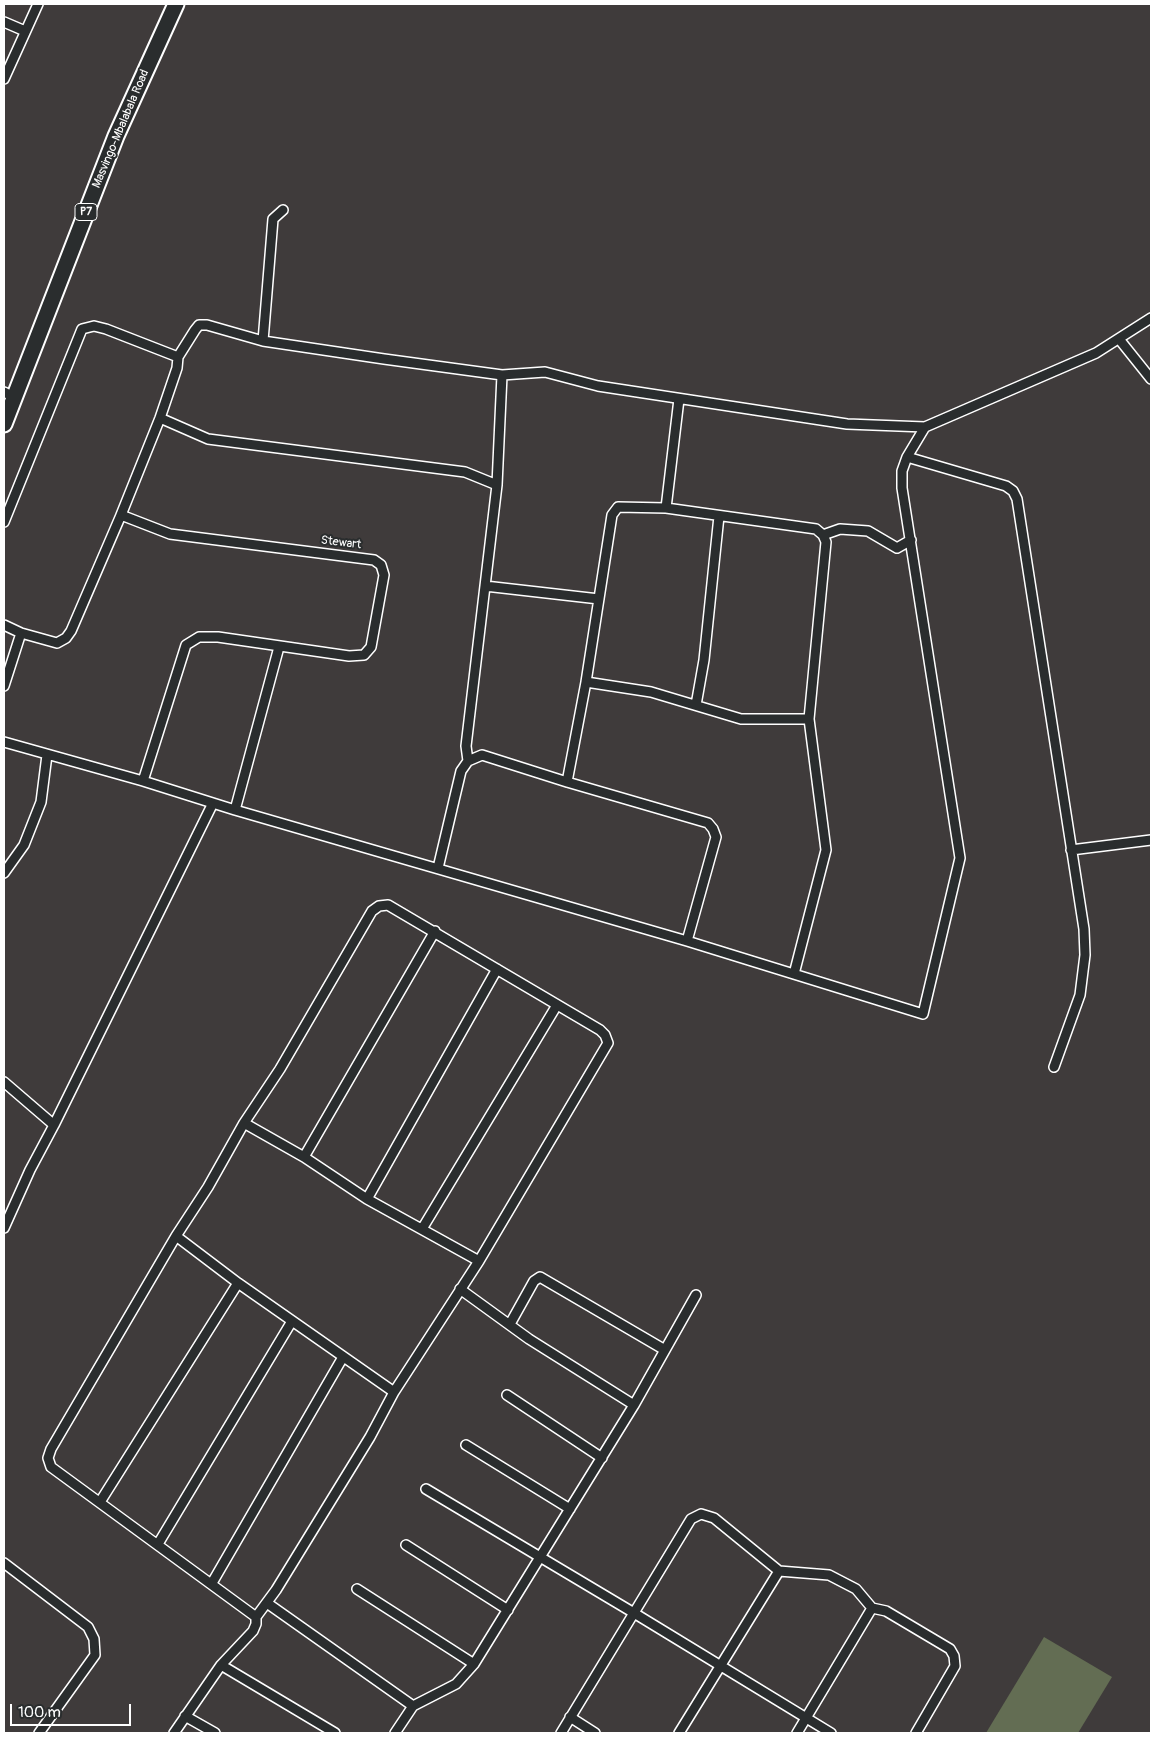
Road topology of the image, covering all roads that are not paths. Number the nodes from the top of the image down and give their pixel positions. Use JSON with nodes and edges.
{"nodes":[{"id":1,"x":38,"y":4,"type":"edge"},
{"id":2,"x":176,"y":4,"type":"edge"},
{"id":3,"x":4,"y":22,"type":"edge"},
{"id":4,"x":25,"y":31,"type":"junction"},
{"id":5,"x":4,"y":79,"type":"edge"},
{"id":6,"x":283,"y":210,"type":"dead end"},
{"id":7,"x":1151,"y":318,"type":"edge"},
{"id":8,"x":1119,"y":339,"type":"junction"},
{"id":9,"x":263,"y":341,"type":"junction"},
{"id":10,"x":178,"y":357,"type":"junction"},
{"id":11,"x":502,"y":375,"type":"junction"},
{"id":12,"x":1151,"y":379,"type":"edge"},
{"id":13,"x":9,"y":394,"type":"edge"},
{"id":14,"x":679,"y":399,"type":"junction"},
{"id":15,"x":160,"y":418,"type":"junction"},
{"id":16,"x":4,"y":424,"type":"edge"},
{"id":17,"x":925,"y":427,"type":"junction"},
{"id":18,"x":907,"y":457,"type":"junction"},
{"id":19,"x":497,"y":485,"type":"junction"},
{"id":20,"x":666,"y":508,"type":"junction"},
{"id":21,"x":122,"y":515,"type":"junction"},
{"id":22,"x":719,"y":516,"type":"junction"},
{"id":23,"x":4,"y":522,"type":"edge"},
{"id":24,"x":823,"y":535,"type":"junction"},
{"id":25,"x":911,"y":540,"type":"junction"},
{"id":26,"x":485,"y":586,"type":"junction"},
{"id":27,"x":599,"y":599,"type":"junction"},
{"id":28,"x":4,"y":624,"type":"edge"},
{"id":29,"x":21,"y":633,"type":"junction"},
{"id":30,"x":280,"y":647,"type":"junction"},
{"id":31,"x":586,"y":682,"type":"junction"},
{"id":32,"x":4,"y":686,"type":"edge"},
{"id":33,"x":696,"y":705,"type":"junction"},
{"id":34,"x":809,"y":719,"type":"junction"},
{"id":35,"x":4,"y":742,"type":"edge"},
{"id":36,"x":47,"y":755,"type":"junction"},
{"id":37,"x":468,"y":761,"type":"junction"},
{"id":38,"x":143,"y":781,"type":"junction"},
{"id":39,"x":567,"y":782,"type":"junction"},
{"id":40,"x":213,"y":803,"type":"junction"},
{"id":41,"x":235,"y":810,"type":"junction"},
{"id":42,"x":1151,"y":840,"type":"edge"},
{"id":43,"x":1071,"y":850,"type":"junction"},
{"id":44,"x":438,"y":868,"type":"junction"},
{"id":45,"x":4,"y":873,"type":"edge"},
{"id":46,"x":435,"y":931,"type":"junction"},
{"id":47,"x":687,"y":941,"type":"junction"},
{"id":48,"x":497,"y":969,"type":"junction"},
{"id":49,"x":794,"y":974,"type":"junction"},
{"id":50,"x":558,"y":1005,"type":"junction"},
{"id":51,"x":1054,"y":1067,"type":"dead end"},
{"id":52,"x":4,"y":1082,"type":"edge"},
{"id":53,"x":244,"y":1123,"type":"junction"},
{"id":54,"x":54,"y":1125,"type":"junction"},
{"id":55,"x":304,"y":1157,"type":"junction"},
{"id":56,"x":367,"y":1199,"type":"junction"},
{"id":57,"x":4,"y":1228,"type":"edge"},
{"id":58,"x":422,"y":1229,"type":"junction"},
{"id":59,"x":176,"y":1236,"type":"junction"},
{"id":60,"x":479,"y":1261,"type":"junction"},
{"id":61,"x":238,"y":1283,"type":"junction"},
{"id":62,"x":460,"y":1289,"type":"junction"},
{"id":63,"x":696,"y":1295,"type":"dead end"},
{"id":64,"x":292,"y":1321,"type":"junction"},
{"id":65,"x":510,"y":1324,"type":"junction"},
{"id":66,"x":665,"y":1350,"type":"junction"},
{"id":67,"x":343,"y":1356,"type":"junction"},
{"id":68,"x":394,"y":1392,"type":"junction"},
{"id":69,"x":507,"y":1395,"type":"dead end"},
{"id":70,"x":634,"y":1405,"type":"junction"},
{"id":71,"x":466,"y":1445,"type":"dead end"},
{"id":72,"x":602,"y":1458,"type":"junction"},
{"id":73,"x":426,"y":1489,"type":"dead end"},
{"id":74,"x":100,"y":1502,"type":"junction"},
{"id":75,"x":570,"y":1509,"type":"junction"},
{"id":76,"x":158,"y":1544,"type":"junction"},
{"id":77,"x":406,"y":1545,"type":"dead end"},
{"id":78,"x":540,"y":1557,"type":"junction"},
{"id":79,"x":4,"y":1564,"type":"edge"},
{"id":80,"x":779,"y":1572,"type":"junction"},
{"id":81,"x":212,"y":1583,"type":"junction"},
{"id":82,"x":357,"y":1589,"type":"dead end"},
{"id":83,"x":267,"y":1603,"type":"junction"},
{"id":84,"x":872,"y":1608,"type":"junction"},
{"id":85,"x":508,"y":1610,"type":"junction"},
{"id":86,"x":634,"y":1613,"type":"junction"},
{"id":87,"x":256,"y":1616,"type":"junction"},
{"id":88,"x":221,"y":1664,"type":"junction"},
{"id":89,"x":474,"y":1664,"type":"junction"},
{"id":90,"x":721,"y":1666,"type":"junction"},
{"id":91,"x":413,"y":1706,"type":"junction"},
{"id":92,"x":185,"y":1716,"type":"junction"},
{"id":93,"x":570,"y":1717,"type":"junction"},
{"id":94,"x":807,"y":1719,"type":"junction"},
{"id":95,"x":39,"y":1733,"type":"edge"},
{"id":96,"x":174,"y":1733,"type":"edge"},
{"id":97,"x":215,"y":1733,"type":"edge"},
{"id":98,"x":335,"y":1733,"type":"edge"},
{"id":99,"x":394,"y":1733,"type":"edge"},
{"id":100,"x":561,"y":1733,"type":"edge"},
{"id":101,"x":595,"y":1733,"type":"edge"},
{"id":102,"x":679,"y":1733,"type":"edge"},
{"id":103,"x":797,"y":1733,"type":"edge"},
{"id":104,"x":830,"y":1733,"type":"edge"},
{"id":105,"x":916,"y":1733,"type":"edge"}],
"edges":[{"from":1,"to":4,"type":"street"},
{"from":2,"to":13,"type":"highway","name":"Masvingo-Mbalabala Road","number":"P7"},
{"from":3,"to":4,"type":"street"},
{"from":4,"to":5,"type":"street"},
{"from":6,"to":9,"type":"street"},
{"from":7,"to":8,"type":"street"},
{"from":8,"to":12,"type":"street"},
{"from":8,"to":17,"type":"street"},
{"from":9,"to":10,"type":"street"},
{"from":9,"to":11,"type":"street"},
{"from":10,"to":15,"type":"street"},
{"from":10,"to":23,"type":"street"},
{"from":11,"to":14,"type":"street"},
{"from":11,"to":19,"type":"street"},
{"from":13,"to":16,"type":"highway","name":"Masvingo-Mbalabala Road","number":"P7"},
{"from":14,"to":17,"type":"street"},
{"from":14,"to":20,"type":"street"},
{"from":15,"to":19,"type":"street"},
{"from":15,"to":21,"type":"street"},
{"from":17,"to":18,"type":"street"},
{"from":18,"to":25,"type":"street"},
{"from":18,"to":43,"type":"street"},
{"from":19,"to":26,"type":"street"},
{"from":20,"to":22,"type":"street"},
{"from":20,"to":27,"type":"street"},
{"from":21,"to":29,"type":"street"},
{"from":21,"to":30,"type":"street","name":"Stewart"},
{"from":22,"to":24,"type":"street"},
{"from":22,"to":33,"type":"street"},
{"from":24,"to":25,"type":"street"},
{"from":24,"to":34,"type":"street"},
{"from":25,"to":49,"type":"street"},
{"from":26,"to":27,"type":"street"},
{"from":26,"to":37,"type":"street"},
{"from":27,"to":31,"type":"street"},
{"from":28,"to":29,"type":"street"},
{"from":29,"to":32,"type":"street"},
{"from":30,"to":38,"type":"street"},
{"from":30,"to":41,"type":"street"},
{"from":31,"to":33,"type":"street"},
{"from":31,"to":39,"type":"street"},
{"from":33,"to":34,"type":"street"},
{"from":34,"to":49,"type":"street"},
{"from":35,"to":36,"type":"street"},
{"from":36,"to":38,"type":"street"},
{"from":36,"to":45,"type":"street"},
{"from":37,"to":39,"type":"street"},
{"from":37,"to":44,"type":"street"},
{"from":38,"to":40,"type":"street"},
{"from":39,"to":47,"type":"street"},
{"from":40,"to":41,"type":"street"},
{"from":40,"to":54,"type":"street"},
{"from":41,"to":44,"type":"street"},
{"from":42,"to":43,"type":"street"},
{"from":43,"to":51,"type":"street"},
{"from":44,"to":47,"type":"street"},
{"from":46,"to":48,"type":"street"},
{"from":46,"to":53,"type":"street"},
{"from":46,"to":55,"type":"street"},
{"from":47,"to":49,"type":"street"},
{"from":48,"to":50,"type":"street"},
{"from":48,"to":56,"type":"street"},
{"from":50,"to":58,"type":"street"},
{"from":50,"to":60,"type":"street"},
{"from":52,"to":54,"type":"street"},
{"from":53,"to":55,"type":"street"},
{"from":53,"to":59,"type":"street"},
{"from":54,"to":57,"type":"street"},
{"from":55,"to":56,"type":"street"},
{"from":56,"to":58,"type":"street"},
{"from":58,"to":60,"type":"street"},
{"from":59,"to":61,"type":"street"},
{"from":59,"to":74,"type":"street"},
{"from":60,"to":62,"type":"street"},
{"from":61,"to":64,"type":"street"},
{"from":61,"to":74,"type":"street"},
{"from":62,"to":65,"type":"street"},
{"from":62,"to":68,"type":"street"},
{"from":63,"to":66,"type":"street"},
{"from":64,"to":67,"type":"street"},
{"from":64,"to":76,"type":"street"},
{"from":65,"to":66,"type":"street"},
{"from":65,"to":70,"type":"street"},
{"from":66,"to":70,"type":"street"},
{"from":67,"to":68,"type":"street"},
{"from":67,"to":81,"type":"street"},
{"from":68,"to":83,"type":"street"},
{"from":69,"to":72,"type":"street"},
{"from":70,"to":72,"type":"street"},
{"from":71,"to":75,"type":"street"},
{"from":72,"to":75,"type":"street"},
{"from":73,"to":78,"type":"street"},
{"from":74,"to":76,"type":"street"},
{"from":75,"to":78,"type":"street"},
{"from":76,"to":81,"type":"street"},
{"from":77,"to":85,"type":"street"},
{"from":78,"to":85,"type":"street"},
{"from":78,"to":86,"type":"street"},
{"from":79,"to":95,"type":"street"},
{"from":80,"to":84,"type":"street"},
{"from":80,"to":86,"type":"street"},
{"from":80,"to":90,"type":"street"},
{"from":81,"to":87,"type":"street"},
{"from":82,"to":89,"type":"street"},
{"from":83,"to":87,"type":"street"},
{"from":83,"to":91,"type":"street"},
{"from":84,"to":94,"type":"street"},
{"from":84,"to":105,"type":"street"},
{"from":85,"to":89,"type":"street"},
{"from":86,"to":90,"type":"street"},
{"from":86,"to":93,"type":"street"},
{"from":87,"to":88,"type":"street"},
{"from":88,"to":92,"type":"street"},
{"from":88,"to":98,"type":"street"},
{"from":89,"to":91,"type":"street"},
{"from":90,"to":94,"type":"street"},
{"from":90,"to":102,"type":"street"},
{"from":91,"to":99,"type":"street"},
{"from":92,"to":96,"type":"street"},
{"from":92,"to":97,"type":"street"},
{"from":93,"to":100,"type":"street"},
{"from":93,"to":101,"type":"street"},
{"from":94,"to":103,"type":"street"},
{"from":94,"to":104,"type":"street"}]}
